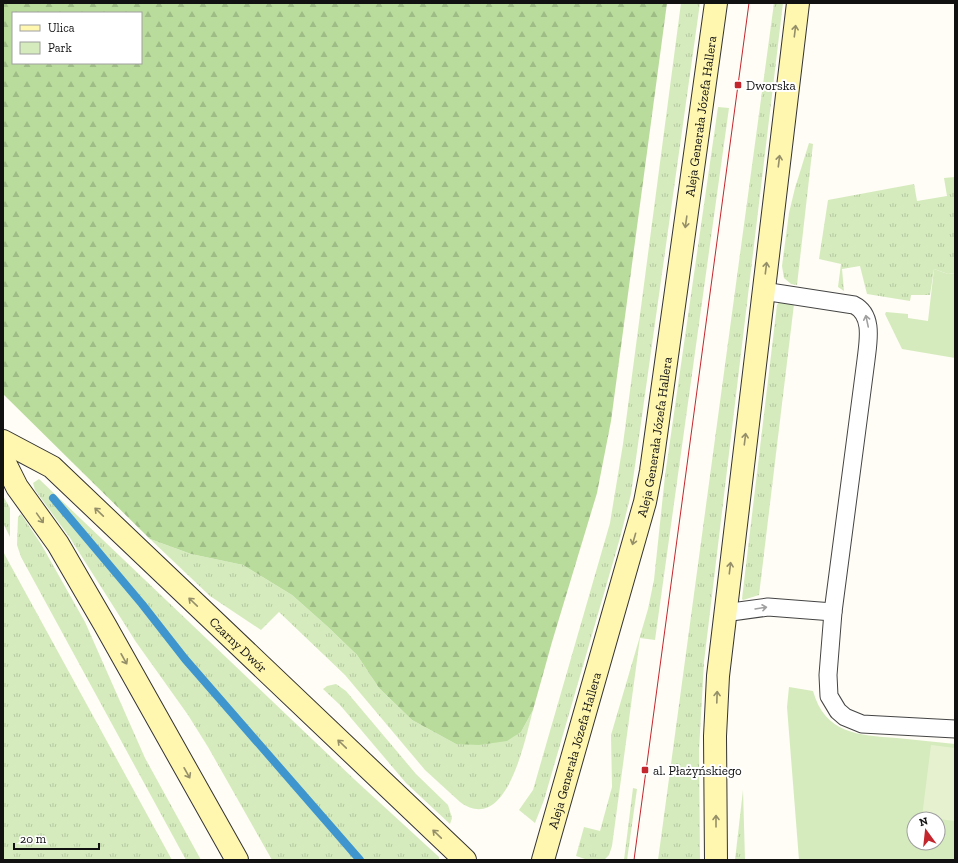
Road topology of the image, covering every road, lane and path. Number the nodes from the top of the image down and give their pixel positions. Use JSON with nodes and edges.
{"nodes":[{"id":1,"x":716,"y":3,"type":"edge"},
{"id":2,"x":798,"y":3,"type":"edge"},
{"id":3,"x":763,"y":291,"type":"junction"},
{"id":4,"x":3,"y":440,"type":"edge"},
{"id":5,"x":3,"y":459,"type":"edge"},
{"id":6,"x":833,"y":612,"type":"junction"},
{"id":7,"x":724,"y":614,"type":"junction"},
{"id":8,"x":955,"y":729,"type":"edge"},
{"id":9,"x":237,"y":860,"type":"edge"},
{"id":10,"x":465,"y":860,"type":"edge"},
{"id":11,"x":543,"y":860,"type":"edge"},
{"id":12,"x":716,"y":860,"type":"edge"}],
"edges":[{"from":1,"to":11,"type":"street","name":"Aleja Generała Józefa Hallera","one_way":true},
{"from":3,"to":2,"type":"street","one_way":true},
{"from":6,"to":3,"type":"lane","one_way":true},
{"from":7,"to":3,"type":"street","one_way":true},
{"from":10,"to":4,"type":"street","name":"Czarny Dwór","one_way":true},
{"from":5,"to":9,"type":"street","one_way":true},
{"from":7,"to":6,"type":"lane","one_way":true},
{"from":6,"to":8,"type":"lane"},
{"from":12,"to":7,"type":"street","one_way":true}]}
